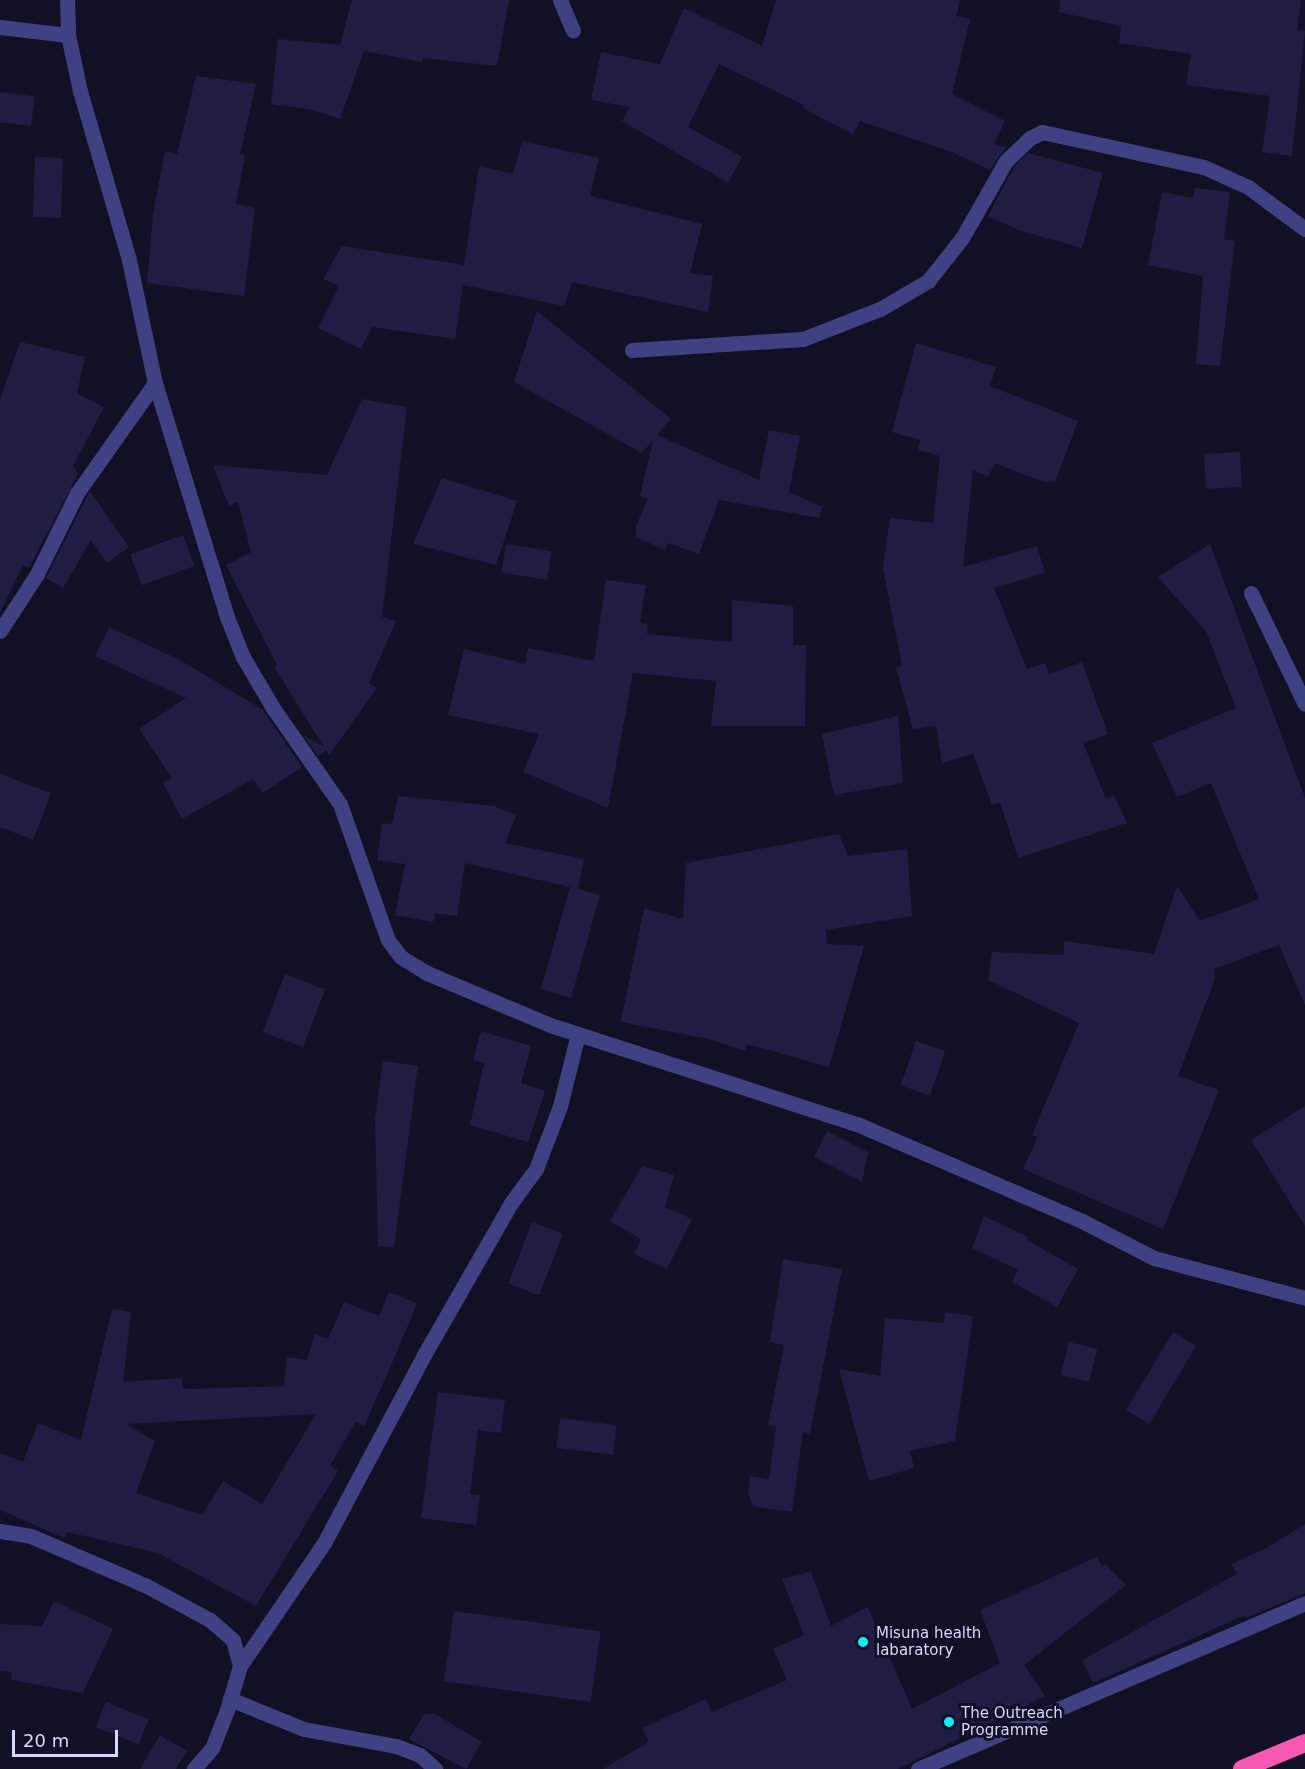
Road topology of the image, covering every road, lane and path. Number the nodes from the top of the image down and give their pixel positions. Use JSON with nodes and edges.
{"nodes":[{"id":1,"x":67,"y":0,"type":"edge"},
{"id":2,"x":560,"y":0,"type":"edge"},
{"id":3,"x":0,"y":27,"type":"edge"},
{"id":4,"x":573,"y":30,"type":"dead end"},
{"id":5,"x":68,"y":35,"type":"junction"},
{"id":6,"x":1305,"y":229,"type":"edge"},
{"id":7,"x":632,"y":350,"type":"dead end"},
{"id":8,"x":155,"y":383,"type":"junction"},
{"id":9,"x":1251,"y":593,"type":"dead end"},
{"id":10,"x":6,"y":614,"type":"edge"},
{"id":11,"x":0,"y":631,"type":"edge"},
{"id":12,"x":1305,"y":704,"type":"edge"},
{"id":13,"x":578,"y":1034,"type":"junction"},
{"id":14,"x":1305,"y":1298,"type":"edge"},
{"id":15,"x":0,"y":1530,"type":"edge"},
{"id":16,"x":1305,"y":1603,"type":"edge"},
{"id":17,"x":240,"y":1666,"type":"junction"},
{"id":18,"x":230,"y":1700,"type":"junction"},
{"id":19,"x":1305,"y":1743,"type":"edge"},
{"id":20,"x":194,"y":1769,"type":"edge"},
{"id":21,"x":435,"y":1769,"type":"edge"},
{"id":22,"x":918,"y":1769,"type":"edge"},
{"id":23,"x":1242,"y":1769,"type":"edge"}],
"edges":[{"from":1,"to":5,"type":"street"},
{"from":2,"to":4,"type":"street"},
{"from":3,"to":5,"type":"street"},
{"from":5,"to":8,"type":"street"},
{"from":6,"to":7,"type":"street"},
{"from":8,"to":10,"type":"street"},
{"from":8,"to":13,"type":"street"},
{"from":9,"to":12,"type":"street"},
{"from":10,"to":11,"type":"street"},
{"from":13,"to":14,"type":"street"},
{"from":13,"to":17,"type":"street"},
{"from":15,"to":17,"type":"street"},
{"from":16,"to":22,"type":"street"},
{"from":17,"to":18,"type":"street"},
{"from":18,"to":20,"type":"street"},
{"from":18,"to":21,"type":"street"},
{"from":19,"to":23,"type":"highway"}]}
